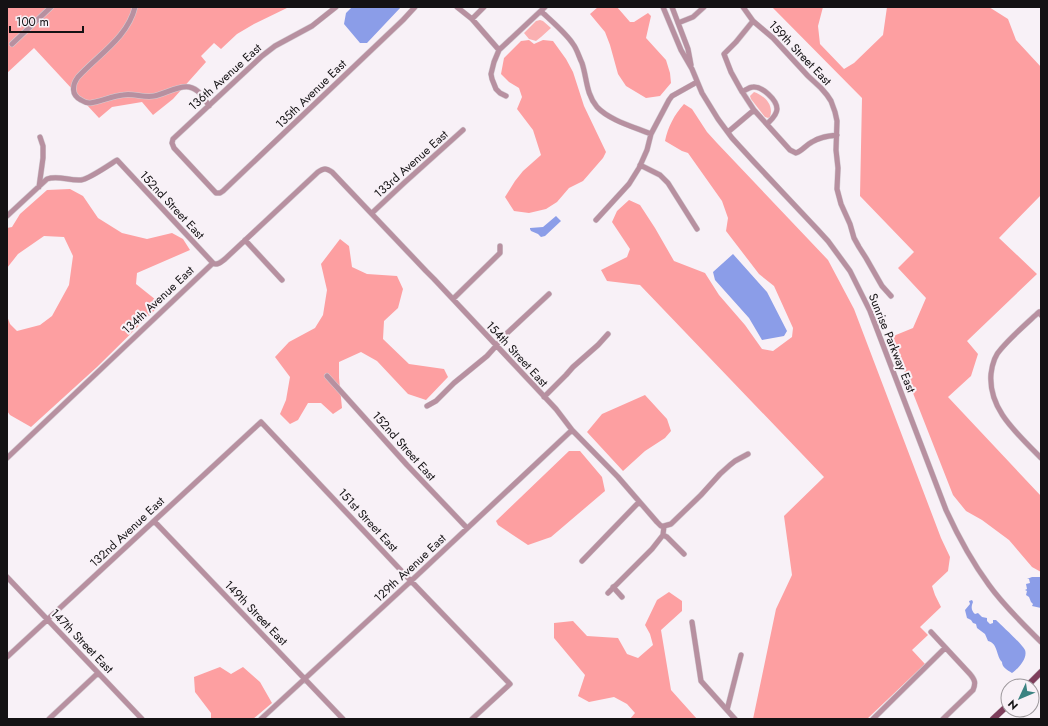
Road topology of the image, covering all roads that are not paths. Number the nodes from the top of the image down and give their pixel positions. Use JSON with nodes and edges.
{"nodes":[{"id":1,"x":52,"y":7,"type":"edge"},
{"id":2,"x":135,"y":7,"type":"edge"},
{"id":3,"x":336,"y":7,"type":"edge"},
{"id":4,"x":415,"y":7,"type":"edge"},
{"id":5,"x":457,"y":7,"type":"edge"},
{"id":6,"x":484,"y":7,"type":"edge"},
{"id":7,"x":663,"y":7,"type":"edge"},
{"id":8,"x":672,"y":7,"type":"edge"},
{"id":9,"x":704,"y":7,"type":"edge"},
{"id":10,"x":743,"y":7,"type":"edge"},
{"id":11,"x":543,"y":9,"type":"edge"},
{"id":12,"x":472,"y":19,"type":"junction"},
{"id":13,"x":753,"y":20,"type":"junction"},
{"id":14,"x":678,"y":22,"type":"junction"},
{"id":15,"x":12,"y":44,"type":"dead end"},
{"id":16,"x":499,"y":50,"type":"junction"},
{"id":17,"x":692,"y":69,"type":"junction"},
{"id":18,"x":697,"y":82,"type":"junction"},
{"id":19,"x":742,"y":92,"type":"junction"},
{"id":20,"x":506,"y":96,"type":"dead end"},
{"id":21,"x":209,"y":106,"type":"junction"},
{"id":22,"x":754,"y":110,"type":"junction"},
{"id":23,"x":767,"y":124,"type":"junction"},
{"id":24,"x":463,"y":130,"type":"dead end"},
{"id":25,"x":728,"y":132,"type":"junction"},
{"id":26,"x":651,"y":134,"type":"junction"},
{"id":27,"x":837,"y":135,"type":"junction"},
{"id":28,"x":40,"y":137,"type":"dead end"},
{"id":29,"x":173,"y":141,"type":"joint"},
{"id":30,"x":640,"y":165,"type":"junction"},
{"id":31,"x":328,"y":168,"type":"joint"},
{"id":32,"x":39,"y":187,"type":"junction"},
{"id":33,"x":372,"y":213,"type":"junction"},
{"id":34,"x":7,"y":216,"type":"edge"},
{"id":35,"x":596,"y":220,"type":"dead end"},
{"id":36,"x":697,"y":229,"type":"dead end"},
{"id":37,"x":245,"y":240,"type":"junction"},
{"id":38,"x":500,"y":246,"type":"dead end"},
{"id":39,"x":212,"y":263,"type":"junction"},
{"id":40,"x":282,"y":280,"type":"dead end"},
{"id":41,"x":549,"y":294,"type":"dead end"},
{"id":42,"x":891,"y":296,"type":"dead end"},
{"id":43,"x":453,"y":299,"type":"junction"},
{"id":44,"x":1040,"y":314,"type":"edge"},
{"id":45,"x":608,"y":334,"type":"dead end"},
{"id":46,"x":496,"y":346,"type":"junction"},
{"id":47,"x":327,"y":376,"type":"dead end"},
{"id":48,"x":544,"y":397,"type":"junction"},
{"id":49,"x":427,"y":406,"type":"dead end"},
{"id":50,"x":261,"y":422,"type":"joint"},
{"id":51,"x":572,"y":430,"type":"junction"},
{"id":52,"x":748,"y":454,"type":"dead end"},
{"id":53,"x":7,"y":458,"type":"edge"},
{"id":54,"x":1041,"y":458,"type":"edge"},
{"id":55,"x":639,"y":502,"type":"junction"},
{"id":56,"x":154,"y":521,"type":"junction"},
{"id":57,"x":664,"y":526,"type":"junction"},
{"id":58,"x":467,"y":528,"type":"junction"},
{"id":59,"x":663,"y":535,"type":"junction"},
{"id":60,"x":684,"y":554,"type":"dead end"},
{"id":61,"x":582,"y":561,"type":"dead end"},
{"id":62,"x":7,"y":577,"type":"edge"},
{"id":63,"x":411,"y":581,"type":"junction"},
{"id":64,"x":613,"y":588,"type":"junction"},
{"id":65,"x":608,"y":593,"type":"dead end"},
{"id":66,"x":622,"y":597,"type":"dead end"},
{"id":67,"x":48,"y":620,"type":"junction"},
{"id":68,"x":692,"y":622,"type":"dead end"},
{"id":69,"x":931,"y":632,"type":"dead end"},
{"id":70,"x":1041,"y":642,"type":"edge"},
{"id":71,"x":945,"y":648,"type":"junction"},
{"id":72,"x":741,"y":654,"type":"dead end"},
{"id":73,"x":7,"y":658,"type":"edge"},
{"id":74,"x":98,"y":673,"type":"junction"},
{"id":75,"x":304,"y":679,"type":"junction"},
{"id":76,"x":727,"y":710,"type":"junction"},
{"id":77,"x":49,"y":719,"type":"edge"},
{"id":78,"x":142,"y":719,"type":"edge"},
{"id":79,"x":261,"y":719,"type":"edge"},
{"id":80,"x":343,"y":719,"type":"edge"},
{"id":81,"x":472,"y":719,"type":"edge"},
{"id":82,"x":735,"y":719,"type":"edge"},
{"id":83,"x":873,"y":719,"type":"edge"},
{"id":84,"x":943,"y":719,"type":"edge"}],
"edges":[{"from":1,"to":15,"type":"street"},
{"from":2,"to":21,"type":"street"},
{"from":3,"to":21,"type":"street","name":"136th Avenue East"},
{"from":4,"to":29,"type":"street","name":"135th Avenue East"},
{"from":5,"to":12,"type":"street"},
{"from":6,"to":12,"type":"street"},
{"from":7,"to":17,"type":"street","name":"Sunrise Parkway East"},
{"from":8,"to":14,"type":"street","name":"Sunrise Parkway East"},
{"from":9,"to":14,"type":"street"},
{"from":10,"to":13,"type":"street","name":"159th Street East"},
{"from":11,"to":16,"type":"street"},
{"from":11,"to":26,"type":"street"},
{"from":12,"to":16,"type":"street"},
{"from":13,"to":19,"type":"street"},
{"from":13,"to":27,"type":"street","name":"159th Street East"},
{"from":14,"to":17,"type":"street","name":"Sunrise Parkway East"},
{"from":16,"to":20,"type":"street"},
{"from":17,"to":18,"type":"street","name":"Sunrise Parkway East"},
{"from":18,"to":25,"type":"street","name":"Sunrise Parkway East"},
{"from":18,"to":26,"type":"street"},
{"from":19,"to":22,"type":"street"},
{"from":19,"to":23,"type":"street"},
{"from":21,"to":29,"type":"street","name":"136th Avenue East"},
{"from":22,"to":23,"type":"street"},
{"from":22,"to":25,"type":"street"},
{"from":23,"to":27,"type":"street"},
{"from":24,"to":33,"type":"street","name":"133rd Avenue East"},
{"from":25,"to":70,"type":"street","name":"Sunrise Parkway East"},
{"from":26,"to":30,"type":"street"},
{"from":27,"to":42,"type":"street","name":"159th Street East"},
{"from":28,"to":32,"type":"street"},
{"from":30,"to":35,"type":"street"},
{"from":30,"to":36,"type":"street"},
{"from":31,"to":33,"type":"street","name":"154th Street East"},
{"from":31,"to":37,"type":"street","name":"134th Avenue East"},
{"from":32,"to":34,"type":"street"},
{"from":32,"to":39,"type":"street","name":"152nd Street East"},
{"from":33,"to":43,"type":"street","name":"154th Street East"},
{"from":37,"to":39,"type":"street","name":"134th Avenue East"},
{"from":37,"to":40,"type":"street"},
{"from":38,"to":43,"type":"street"},
{"from":39,"to":53,"type":"street","name":"134th Avenue East"},
{"from":41,"to":46,"type":"street"},
{"from":43,"to":46,"type":"street","name":"154th Street East"},
{"from":44,"to":54,"type":"street"},
{"from":45,"to":48,"type":"street"},
{"from":46,"to":48,"type":"street","name":"154th Street East"},
{"from":46,"to":49,"type":"street"},
{"from":47,"to":58,"type":"street","name":"152nd Street East"},
{"from":48,"to":51,"type":"street","name":"154th Street East"},
{"from":50,"to":56,"type":"street","name":"132nd Avenue East"},
{"from":50,"to":63,"type":"street","name":"151st Street East"},
{"from":51,"to":55,"type":"street","name":"154th Street East"},
{"from":51,"to":58,"type":"street","name":"129th Avenue East"},
{"from":52,"to":57,"type":"street"},
{"from":55,"to":57,"type":"street","name":"154th Street East"},
{"from":55,"to":61,"type":"street"},
{"from":56,"to":67,"type":"street","name":"132nd Avenue East"},
{"from":56,"to":75,"type":"street","name":"149th Street East"},
{"from":57,"to":59,"type":"street"},
{"from":58,"to":63,"type":"street","name":"129th Avenue East"},
{"from":59,"to":60,"type":"street"},
{"from":59,"to":64,"type":"street"},
{"from":62,"to":67,"type":"street","name":"147th Street East"},
{"from":63,"to":75,"type":"street","name":"129th Avenue East"},
{"from":63,"to":81,"type":"street","name":"151st Street East"},
{"from":64,"to":65,"type":"street"},
{"from":64,"to":66,"type":"street"},
{"from":67,"to":73,"type":"street","name":"132nd Avenue East"},
{"from":67,"to":74,"type":"street","name":"147th Street East"},
{"from":68,"to":76,"type":"street"},
{"from":69,"to":71,"type":"street"},
{"from":71,"to":83,"type":"street"},
{"from":71,"to":84,"type":"street"},
{"from":72,"to":76,"type":"street"},
{"from":74,"to":77,"type":"street"},
{"from":74,"to":78,"type":"street","name":"147th Street East"},
{"from":75,"to":79,"type":"street","name":"129th Avenue East"},
{"from":75,"to":80,"type":"street","name":"149th Street East"},
{"from":76,"to":82,"type":"street"}]}
